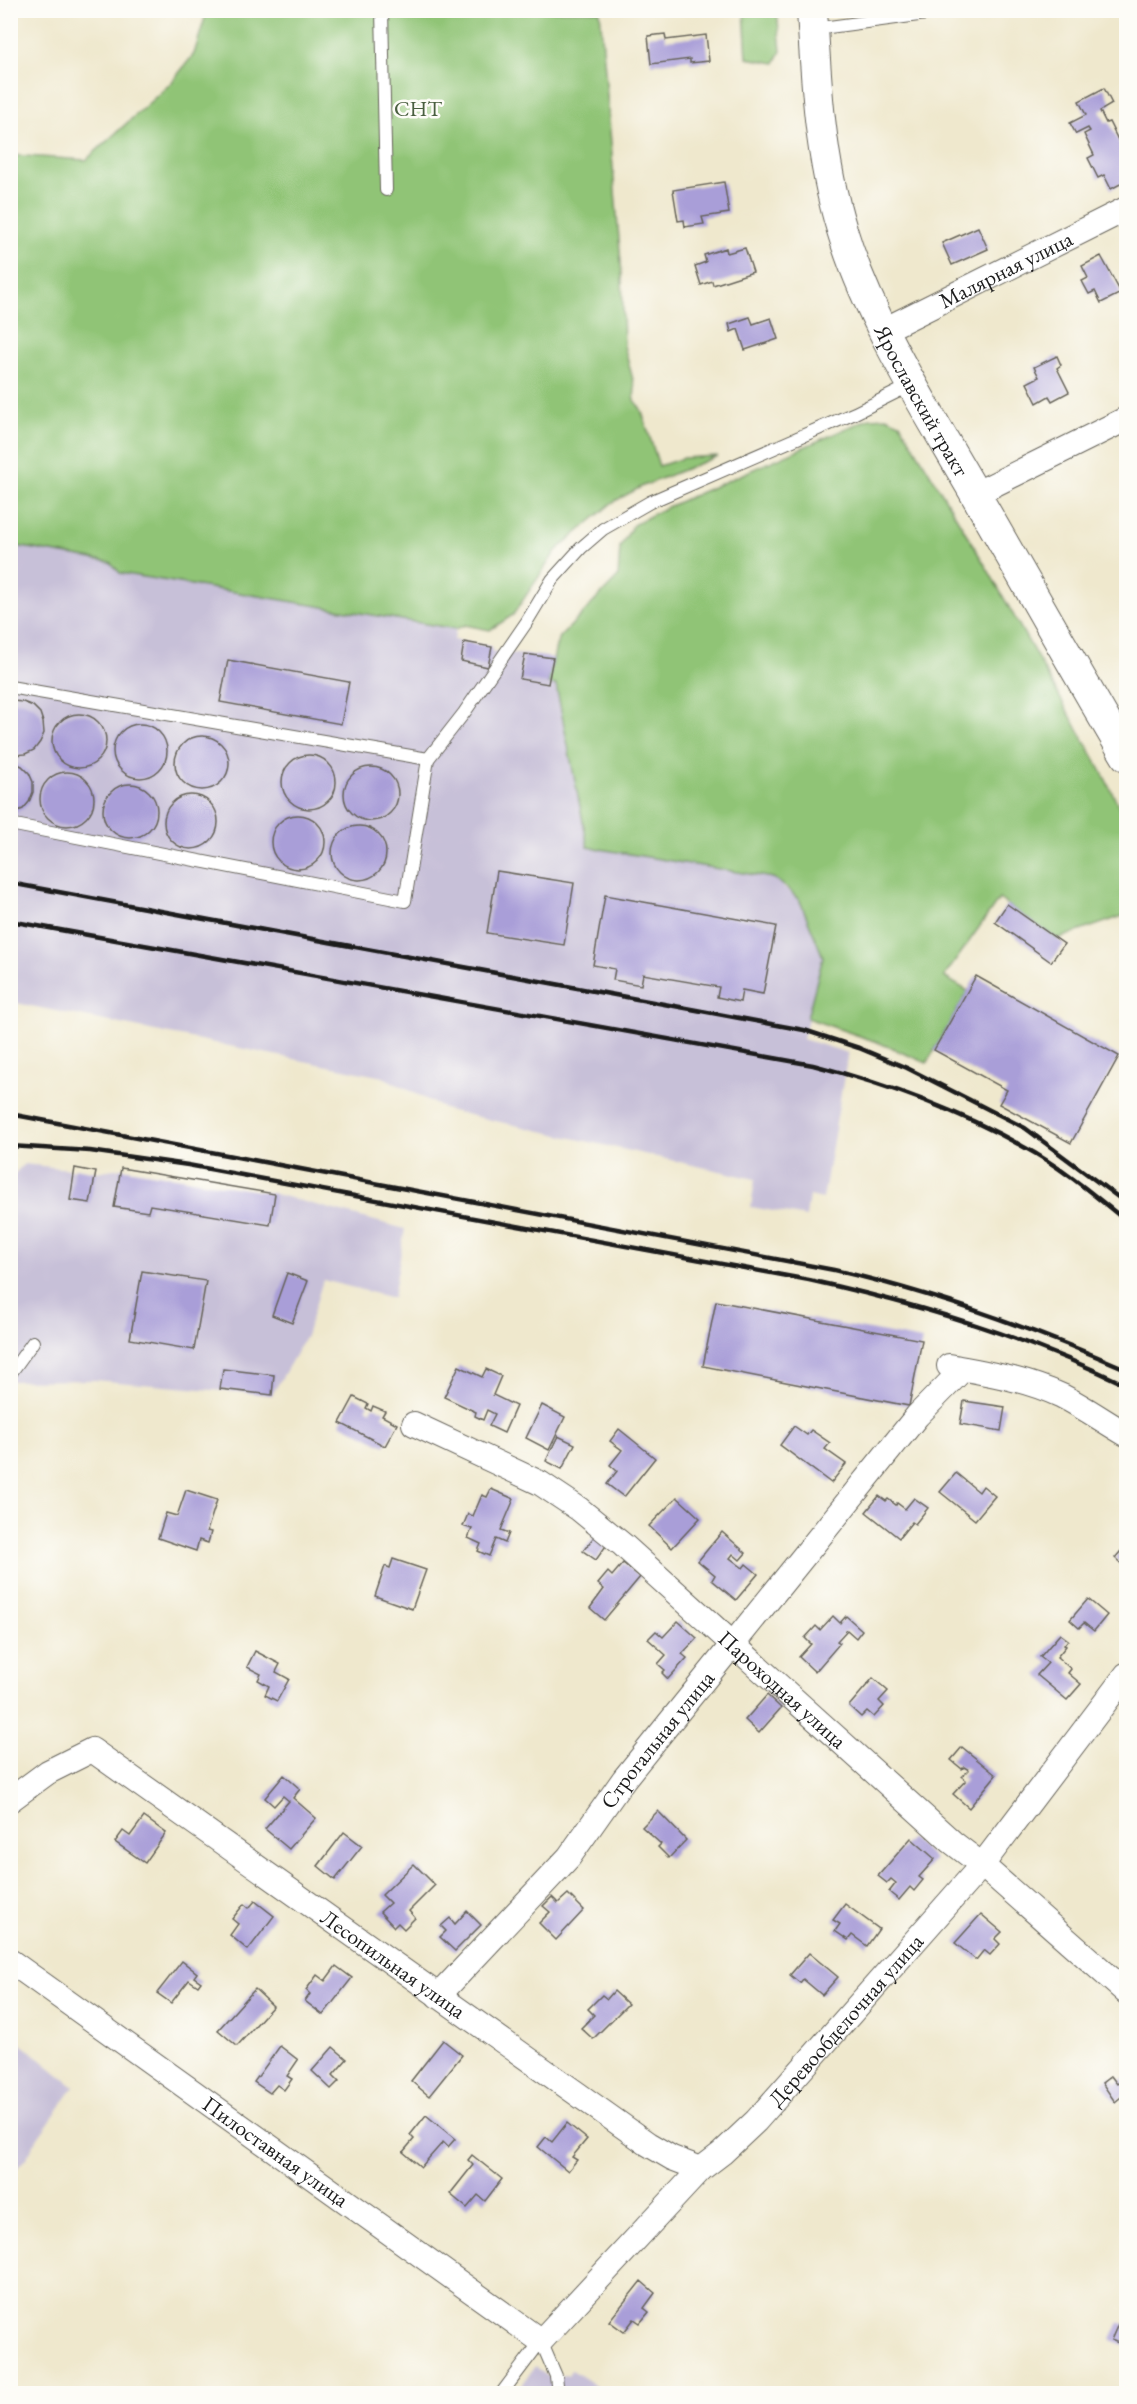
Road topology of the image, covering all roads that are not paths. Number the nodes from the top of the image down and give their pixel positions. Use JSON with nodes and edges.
{"nodes":[{"id":1,"x":382,"y":10,"type":"edge"},
{"id":2,"x":956,"y":10,"type":"edge"},
{"id":3,"x":812,"y":20,"type":"edge"},
{"id":4,"x":386,"y":190,"type":"dead end"},
{"id":5,"x":1126,"y":209,"type":"edge"},
{"id":6,"x":884,"y":330,"type":"junction"},
{"id":7,"x":912,"y":384,"type":"junction"},
{"id":8,"x":1126,"y":419,"type":"edge"},
{"id":9,"x":975,"y":494,"type":"junction"},
{"id":10,"x":10,"y":687,"type":"edge"},
{"id":11,"x":1126,"y":756,"type":"edge"},
{"id":12,"x":428,"y":759,"type":"junction"},
{"id":13,"x":10,"y":824,"type":"edge"},
{"id":14,"x":33,"y":1341,"type":"dead end"},
{"id":15,"x":10,"y":1374,"type":"edge"},
{"id":16,"x":414,"y":1424,"type":"dead end"},
{"id":17,"x":1126,"y":1434,"type":"edge"},
{"id":18,"x":733,"y":1644,"type":"junction"},
{"id":19,"x":1126,"y":1675,"type":"edge"},
{"id":20,"x":10,"y":1800,"type":"edge"},
{"id":21,"x":982,"y":1865,"type":"junction"},
{"id":22,"x":10,"y":1961,"type":"edge"},
{"id":23,"x":1126,"y":1992,"type":"edge"},
{"id":24,"x":438,"y":1996,"type":"junction"},
{"id":25,"x":701,"y":2169,"type":"junction"},
{"id":26,"x":541,"y":2341,"type":"junction"},
{"id":27,"x":501,"y":2394,"type":"edge"},
{"id":28,"x":558,"y":2394,"type":"edge"}],
"edges":[{"from":1,"to":4,"type":"lane"},
{"from":2,"to":3,"type":"lane"},
{"from":3,"to":6,"type":"street","name":"Ярославский тракт"},
{"from":5,"to":6,"type":"street","name":"Малярная улица"},
{"from":6,"to":7,"type":"street","name":"Ярославский тракт"},
{"from":7,"to":9,"type":"street","name":"Ярославский тракт"},
{"from":7,"to":12,"type":"lane"},
{"from":8,"to":9,"type":"street"},
{"from":9,"to":11,"type":"street","name":"Ярославский тракт"},
{"from":10,"to":12,"type":"lane"},
{"from":12,"to":13,"type":"lane"},
{"from":14,"to":15,"type":"lane"},
{"from":16,"to":18,"type":"street","name":"Пароходная улица"},
{"from":17,"to":18,"type":"street","name":"Строгальная улица"},
{"from":18,"to":21,"type":"street","name":"Пароходная улица"},
{"from":18,"to":24,"type":"street","name":"Строгальная улица"},
{"from":19,"to":21,"type":"street","name":"Деревообделочная улица"},
{"from":20,"to":24,"type":"street","name":"Лесопильная улица"},
{"from":21,"to":23,"type":"street","name":"Пароходная улица"},
{"from":21,"to":25,"type":"street","name":"Деревообделочная улица"},
{"from":22,"to":26,"type":"street","name":"Пилоставная улица"},
{"from":24,"to":25,"type":"street","name":"Лесопильная улица"},
{"from":25,"to":26,"type":"street","name":"Деревообделочная улица"},
{"from":26,"to":27,"type":"lane"},
{"from":26,"to":28,"type":"lane"}]}
